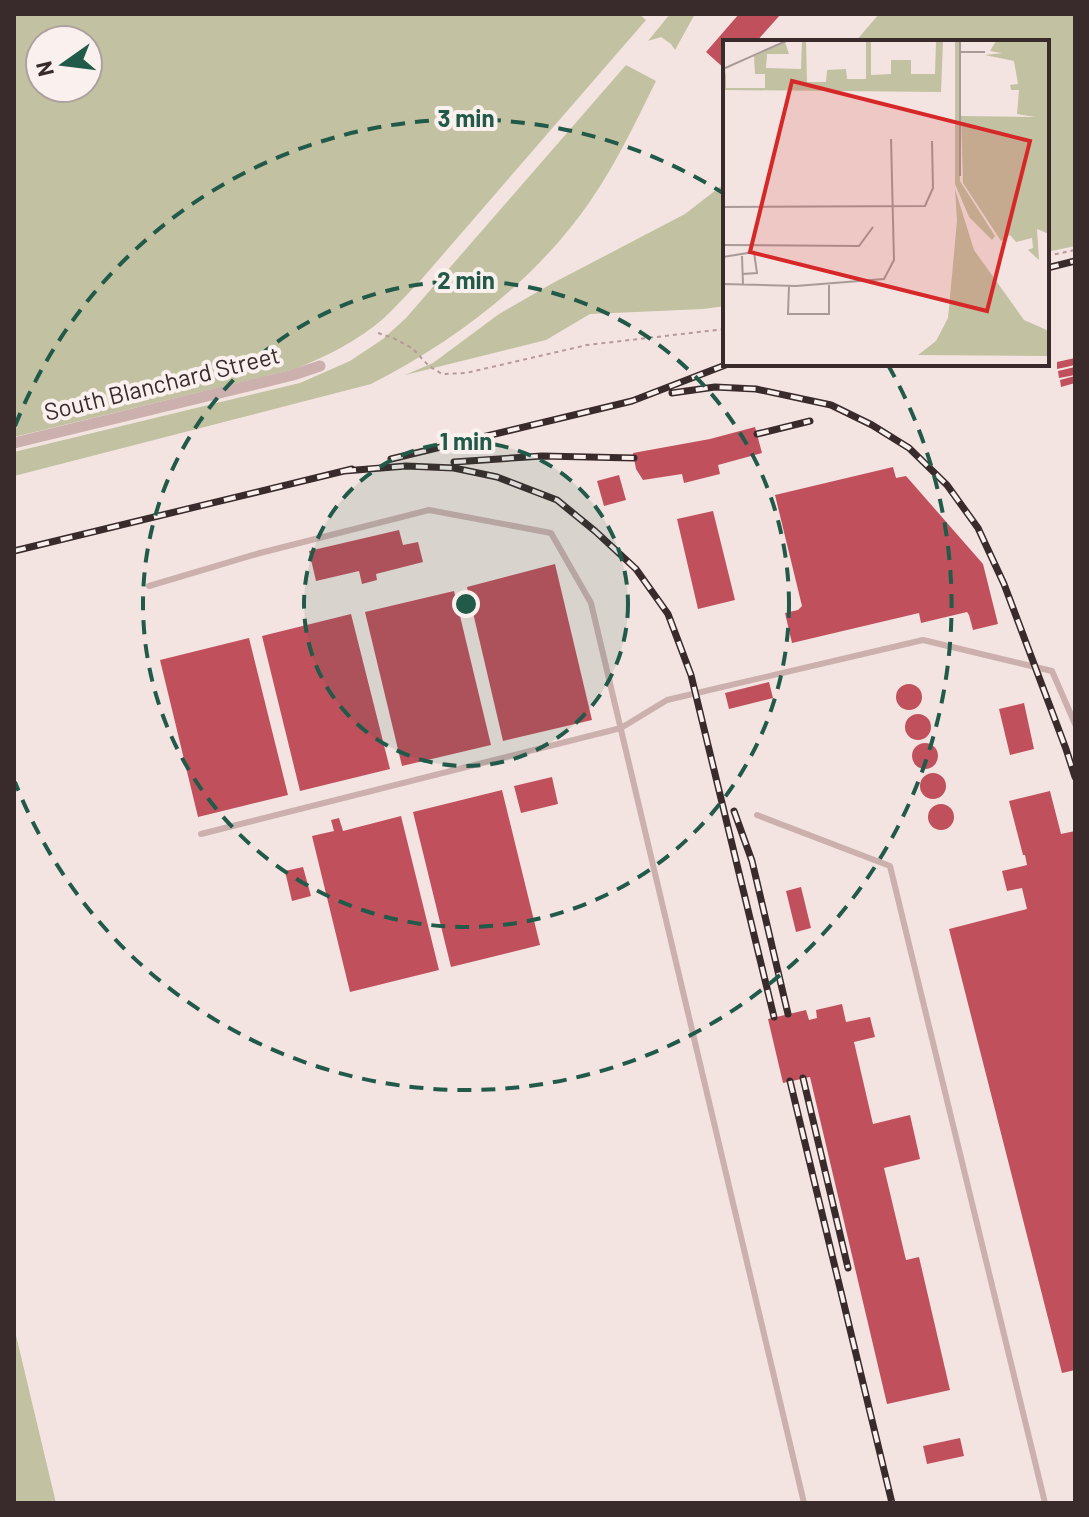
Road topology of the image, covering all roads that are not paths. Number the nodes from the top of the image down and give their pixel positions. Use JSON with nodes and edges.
{"nodes":[{"id":1,"x":320,"y":366,"type":"dead end"},
{"id":2,"x":14,"y":443,"type":"edge"},
{"id":3,"x":149,"y":586,"type":"dead end"},
{"id":4,"x":1075,"y":724,"type":"edge"},
{"id":5,"x":621,"y":728,"type":"junction"},
{"id":6,"x":757,"y":815,"type":"dead end"},
{"id":7,"x":201,"y":834,"type":"dead end"},
{"id":8,"x":804,"y":1503,"type":"edge"},
{"id":9,"x":1045,"y":1503,"type":"edge"}],
"edges":[{"from":1,"to":2,"type":"street","name":"South Blanchard Street"},
{"from":3,"to":5,"type":"lane"},
{"from":4,"to":5,"type":"lane"},
{"from":5,"to":7,"type":"lane"},
{"from":5,"to":8,"type":"lane"},
{"from":6,"to":9,"type":"lane"}]}
